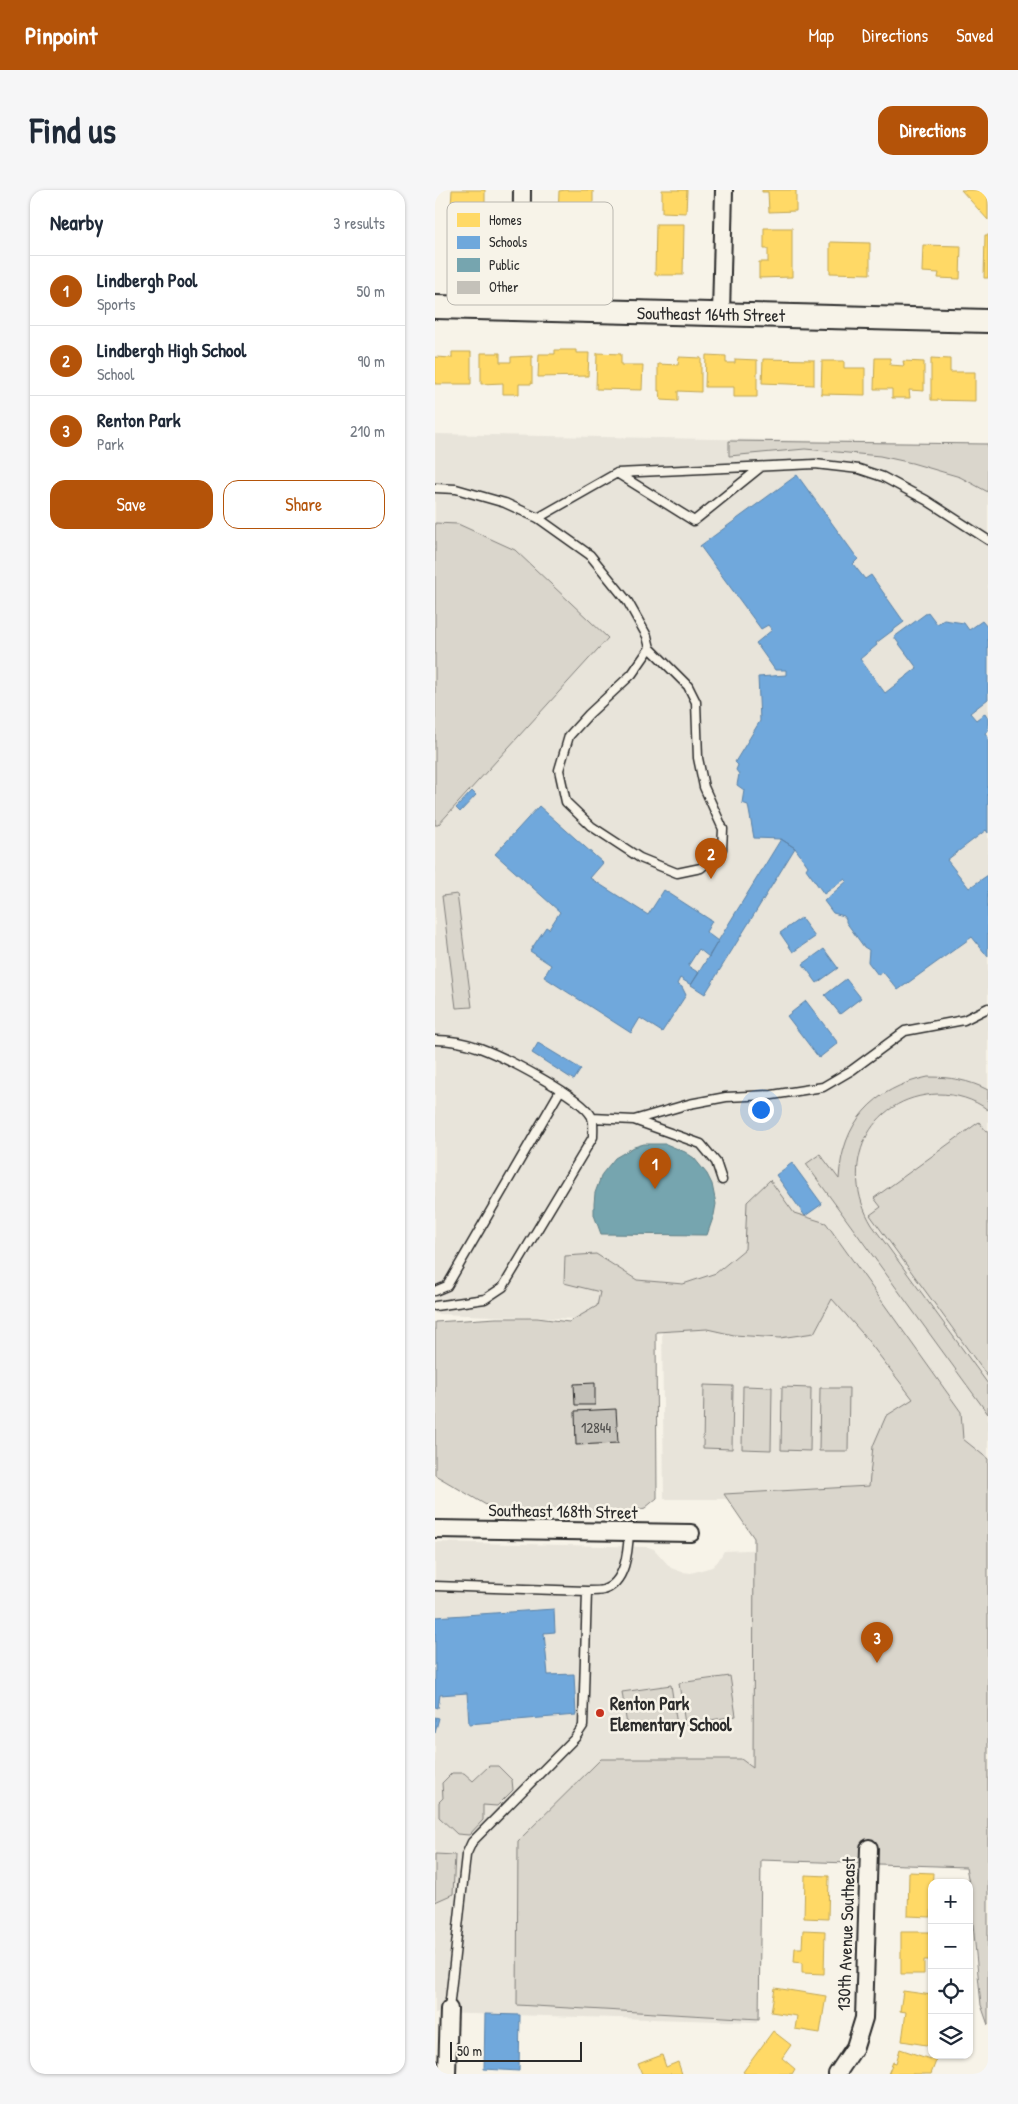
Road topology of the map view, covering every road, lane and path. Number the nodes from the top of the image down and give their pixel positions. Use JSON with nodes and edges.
{"nodes":[{"id":1,"x":724,"y":190,"type":"edge"},
{"id":2,"x":521,"y":305,"type":"edge"},
{"id":3,"x":435,"y":307,"type":"edge"},
{"id":4,"x":521,"y":310,"type":"junction"},
{"id":5,"x":721,"y":314,"type":"junction"},
{"id":6,"x":988,"y":320,"type":"edge"},
{"id":7,"x":761,"y":467,"type":"junction"},
{"id":8,"x":617,"y":473,"type":"junction"},
{"id":9,"x":435,"y":488,"type":"edge"},
{"id":10,"x":538,"y":518,"type":"junction"},
{"id":11,"x":988,"y":540,"type":"edge"},
{"id":12,"x":650,"y":648,"type":"junction"},
{"id":13,"x":988,"y":1008,"type":"edge"},
{"id":14,"x":435,"y":1040,"type":"edge"},
{"id":15,"x":560,"y":1091,"type":"junction"},
{"id":16,"x":592,"y":1118,"type":"junction"},
{"id":17,"x":634,"y":1120,"type":"junction"},
{"id":18,"x":722,"y":1180,"type":"dead end"},
{"id":19,"x":435,"y":1291,"type":"edge"},
{"id":20,"x":435,"y":1306,"type":"edge"},
{"id":21,"x":435,"y":1529,"type":"edge"},
{"id":22,"x":629,"y":1532,"type":"junction"},
{"id":23,"x":691,"y":1533,"type":"dead end"},
{"id":24,"x":435,"y":1586,"type":"edge"},
{"id":25,"x":587,"y":1591,"type":"junction"},
{"id":26,"x":869,"y":1848,"type":"dead end"},
{"id":27,"x":449,"y":2009,"type":"joint"},
{"id":28,"x":447,"y":2074,"type":"edge"},
{"id":29,"x":837,"y":2074,"type":"edge"}],
"edges":[{"from":1,"to":5,"type":"street"},
{"from":2,"to":4,"type":"street"},
{"from":3,"to":4,"type":"street","name":"Southeast 164th Street"},
{"from":4,"to":5,"type":"street","name":"Southeast 164th Street"},
{"from":5,"to":6,"type":"street","name":"Southeast 164th Street"},
{"from":7,"to":8,"type":"lane"},
{"from":7,"to":8,"type":"lane"},
{"from":7,"to":11,"type":"lane"},
{"from":8,"to":10,"type":"lane"},
{"from":9,"to":10,"type":"lane"},
{"from":10,"to":12,"type":"lane"},
{"from":12,"to":12,"type":"lane"},
{"from":13,"to":17,"type":"lane"},
{"from":14,"to":15,"type":"lane"},
{"from":15,"to":16,"type":"lane"},
{"from":15,"to":19,"type":"lane"},
{"from":16,"to":17,"type":"lane"},
{"from":16,"to":20,"type":"lane"},
{"from":17,"to":18,"type":"lane"},
{"from":21,"to":22,"type":"street","name":"Southeast 168th Street"},
{"from":22,"to":23,"type":"street","name":"Southeast 168th Street"},
{"from":22,"to":25,"type":"lane"},
{"from":24,"to":25,"type":"lane"},
{"from":25,"to":27,"type":"lane"},
{"from":26,"to":29,"type":"street","name":"130th Avenue Southeast"},
{"from":27,"to":28,"type":"street"}]}
